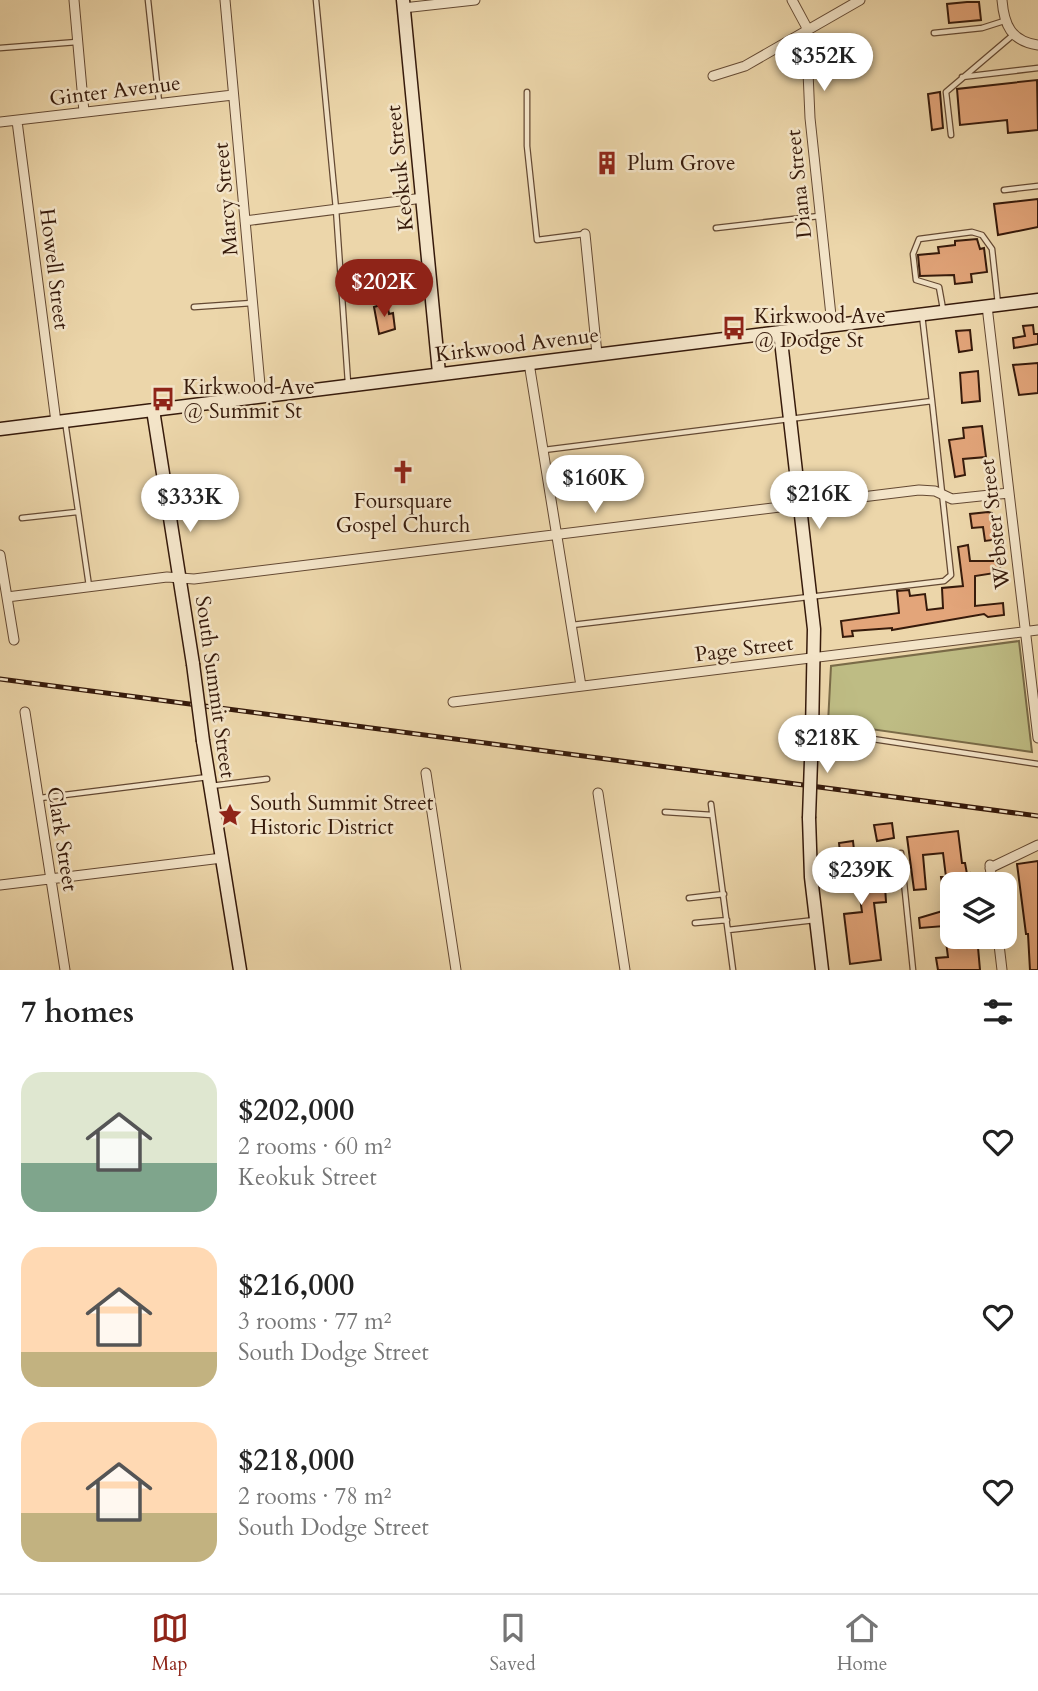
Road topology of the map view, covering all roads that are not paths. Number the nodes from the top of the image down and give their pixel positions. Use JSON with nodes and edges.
{"nodes":[{"id":1,"x":74,"y":0,"type":"edge"},
{"id":2,"x":148,"y":0,"type":"edge"},
{"id":3,"x":225,"y":0,"type":"edge"},
{"id":4,"x":316,"y":0,"type":"edge"},
{"id":5,"x":475,"y":0,"type":"edge"},
{"id":6,"x":792,"y":0,"type":"edge"},
{"id":7,"x":860,"y":0,"type":"edge"},
{"id":8,"x":1002,"y":0,"type":"edge"},
{"id":9,"x":403,"y":4,"type":"edge"},
{"id":10,"x":1004,"y":21,"type":"junction"},
{"id":11,"x":806,"y":31,"type":"junction"},
{"id":12,"x":934,"y":33,"type":"dead end"},
{"id":13,"x":1013,"y":35,"type":"junction"},
{"id":14,"x":78,"y":42,"type":"junction"},
{"id":15,"x":1038,"y":45,"type":"edge"},
{"id":16,"x":0,"y":48,"type":"edge"},
{"id":17,"x":1038,"y":68,"type":"edge"},
{"id":18,"x":713,"y":76,"type":"dead end"},
{"id":19,"x":960,"y":78,"type":"junction"},
{"id":20,"x":527,"y":92,"type":"dead end"},
{"id":21,"x":233,"y":95,"type":"junction"},
{"id":22,"x":159,"y":103,"type":"junction"},
{"id":23,"x":84,"y":112,"type":"junction"},
{"id":24,"x":17,"y":121,"type":"junction"},
{"id":25,"x":0,"y":122,"type":"edge"},
{"id":26,"x":951,"y":135,"type":"dead end"},
{"id":27,"x":1038,"y":186,"type":"edge"},
{"id":28,"x":1004,"y":190,"type":"dead end"},
{"id":29,"x":423,"y":198,"type":"junction"},
{"id":30,"x":336,"y":209,"type":"junction"},
{"id":31,"x":820,"y":216,"type":"junction"},
{"id":32,"x":245,"y":221,"type":"junction"},
{"id":33,"x":716,"y":228,"type":"dead end"},
{"id":34,"x":585,"y":234,"type":"joint"},
{"id":35,"x":1038,"y":300,"type":"edge"},
{"id":36,"x":253,"y":303,"type":"junction"},
{"id":37,"x":993,"y":305,"type":"junction"},
{"id":38,"x":194,"y":307,"type":"dead end"},
{"id":39,"x":943,"y":311,"type":"junction"},
{"id":40,"x":922,"y":314,"type":"junction"},
{"id":41,"x":832,"y":325,"type":"junction"},
{"id":42,"x":780,"y":332,"type":"junction"},
{"id":43,"x":597,"y":354,"type":"junction"},
{"id":44,"x":529,"y":363,"type":"junction"},
{"id":45,"x":439,"y":373,"type":"junction"},
{"id":46,"x":348,"y":385,"type":"junction"},
{"id":47,"x":261,"y":396,"type":"junction"},
{"id":48,"x":932,"y":401,"type":"junction"},
{"id":49,"x":153,"y":410,"type":"junction"},
{"id":50,"x":790,"y":418,"type":"junction"},
{"id":51,"x":60,"y":421,"type":"junction"},
{"id":52,"x":0,"y":429,"type":"edge"},
{"id":53,"x":543,"y":450,"type":"junction"},
{"id":54,"x":1009,"y":493,"type":"junction"},
{"id":55,"x":943,"y":495,"type":"junction"},
{"id":56,"x":800,"y":505,"type":"junction"},
{"id":57,"x":78,"y":512,"type":"junction"},
{"id":58,"x":22,"y":518,"type":"dead end"},
{"id":59,"x":556,"y":535,"type":"junction"},
{"id":60,"x":0,"y":555,"type":"edge"},
{"id":61,"x":180,"y":578,"type":"junction"},
{"id":62,"x":89,"y":586,"type":"junction"},
{"id":63,"x":7,"y":597,"type":"junction"},
{"id":64,"x":810,"y":597,"type":"junction"},
{"id":65,"x":571,"y":626,"type":"junction"},
{"id":66,"x":1038,"y":630,"type":"edge"},
{"id":67,"x":1025,"y":632,"type":"junction"},
{"id":68,"x":14,"y":640,"type":"dead end"},
{"id":69,"x":814,"y":658,"type":"junction"},
{"id":70,"x":581,"y":686,"type":"junction"},
{"id":71,"x":453,"y":702,"type":"dead end"},
{"id":72,"x":25,"y":712,"type":"dead end"},
{"id":73,"x":853,"y":736,"type":"dead end"},
{"id":74,"x":1038,"y":738,"type":"edge"},
{"id":75,"x":1038,"y":764,"type":"edge"},
{"id":76,"x":426,"y":773,"type":"dead end"},
{"id":77,"x":267,"y":779,"type":"dead end"},
{"id":78,"x":210,"y":782,"type":"junction"},
{"id":79,"x":598,"y":793,"type":"dead end"},
{"id":80,"x":38,"y":798,"type":"junction"},
{"id":81,"x":711,"y":804,"type":"dead end"},
{"id":82,"x":665,"y":812,"type":"dead end"},
{"id":83,"x":712,"y":815,"type":"junction"},
{"id":84,"x":1038,"y":845,"type":"edge"},
{"id":85,"x":901,"y":853,"type":"dead end"},
{"id":86,"x":222,"y":858,"type":"junction"},
{"id":87,"x":991,"y":872,"type":"edge"},
{"id":88,"x":51,"y":880,"type":"junction"},
{"id":89,"x":0,"y":886,"type":"edge"},
{"id":90,"x":724,"y":894,"type":"junction"},
{"id":91,"x":689,"y":898,"type":"dead end"},
{"id":92,"x":816,"y":919,"type":"junction"},
{"id":93,"x":727,"y":920,"type":"junction"},
{"id":94,"x":695,"y":923,"type":"dead end"},
{"id":95,"x":728,"y":930,"type":"junction"},
{"id":96,"x":1000,"y":949,"type":"edge"},
{"id":97,"x":65,"y":970,"type":"edge"},
{"id":98,"x":240,"y":970,"type":"edge"},
{"id":99,"x":456,"y":970,"type":"edge"},
{"id":100,"x":625,"y":970,"type":"edge"},
{"id":101,"x":733,"y":970,"type":"edge"},
{"id":102,"x":822,"y":970,"type":"edge"},
{"id":103,"x":913,"y":970,"type":"edge"},
{"id":104,"x":1002,"y":970,"type":"edge"}],
"edges":[{"from":1,"to":14,"type":"street"},
{"from":2,"to":22,"type":"lane"},
{"from":3,"to":21,"type":"street","name":"Marcy Street"},
{"from":4,"to":30,"type":"lane"},
{"from":5,"to":9,"type":"street"},
{"from":6,"to":11,"type":"street","name":"Diana Street"},
{"from":7,"to":11,"type":"street"},
{"from":8,"to":10,"type":"street"},
{"from":9,"to":29,"type":"main road","name":"Keokuk Street"},
{"from":10,"to":12,"type":"lane"},
{"from":10,"to":13,"type":"street"},
{"from":11,"to":18,"type":"street"},
{"from":11,"to":31,"type":"street","name":"Diana Street"},
{"from":13,"to":15,"type":"street"},
{"from":13,"to":19,"type":"lane"},
{"from":14,"to":16,"type":"lane"},
{"from":14,"to":23,"type":"street"},
{"from":17,"to":19,"type":"lane"},
{"from":19,"to":26,"type":"lane"},
{"from":20,"to":34,"type":"lane"},
{"from":21,"to":22,"type":"street","name":"Ginter Avenue"},
{"from":21,"to":32,"type":"street","name":"Marcy Street"},
{"from":22,"to":23,"type":"street","name":"Ginter Avenue"},
{"from":23,"to":24,"type":"street","name":"Ginter Avenue"},
{"from":24,"to":25,"type":"street","name":"Ginter Avenue"},
{"from":24,"to":51,"type":"street","name":"Howell Street"},
{"from":27,"to":28,"type":"lane"},
{"from":29,"to":30,"type":"street"},
{"from":29,"to":45,"type":"main road","name":"Keokuk Street"},
{"from":30,"to":32,"type":"street"},
{"from":30,"to":46,"type":"lane"},
{"from":31,"to":33,"type":"lane"},
{"from":31,"to":41,"type":"street","name":"Diana Street"},
{"from":32,"to":36,"type":"street","name":"Marcy Street"},
{"from":34,"to":43,"type":"street"},
{"from":35,"to":37,"type":"main road","name":"Kirkwood Avenue"},
{"from":36,"to":38,"type":"lane"},
{"from":36,"to":47,"type":"street","name":"Marcy Street"},
{"from":37,"to":39,"type":"main road","name":"Kirkwood Avenue"},
{"from":37,"to":39,"type":"lane"},
{"from":37,"to":54,"type":"street","name":"Webster Street"},
{"from":39,"to":40,"type":"main road","name":"Kirkwood Avenue"},
{"from":40,"to":41,"type":"main road","name":"Kirkwood Avenue"},
{"from":40,"to":48,"type":"lane"},
{"from":41,"to":42,"type":"main road","name":"Kirkwood Avenue"},
{"from":42,"to":43,"type":"main road","name":"Kirkwood Avenue"},
{"from":42,"to":50,"type":"main road"},
{"from":43,"to":44,"type":"main road","name":"Kirkwood Avenue"},
{"from":44,"to":45,"type":"main road","name":"Kirkwood Avenue"},
{"from":44,"to":53,"type":"street"},
{"from":45,"to":46,"type":"main road","name":"Kirkwood Avenue"},
{"from":46,"to":47,"type":"main road","name":"Kirkwood Avenue"},
{"from":47,"to":49,"type":"main road","name":"Kirkwood Avenue"},
{"from":48,"to":50,"type":"lane"},
{"from":48,"to":55,"type":"lane"},
{"from":49,"to":51,"type":"main road","name":"Kirkwood Avenue"},
{"from":49,"to":61,"type":"main road","name":"South Summit Street"},
{"from":50,"to":53,"type":"lane"},
{"from":50,"to":56,"type":"main road"},
{"from":51,"to":52,"type":"main road","name":"Kirkwood Avenue"},
{"from":51,"to":57,"type":"lane"},
{"from":53,"to":59,"type":"street"},
{"from":54,"to":55,"type":"street"},
{"from":54,"to":67,"type":"street","name":"Webster Street"},
{"from":55,"to":56,"type":"street"},
{"from":55,"to":64,"type":"lane"},
{"from":56,"to":59,"type":"street"},
{"from":56,"to":64,"type":"main road"},
{"from":57,"to":58,"type":"lane"},
{"from":57,"to":62,"type":"lane"},
{"from":59,"to":61,"type":"street"},
{"from":59,"to":65,"type":"street"},
{"from":60,"to":63,"type":"street"},
{"from":61,"to":62,"type":"street"},
{"from":61,"to":78,"type":"main road","name":"South Summit Street","bridge":true},
{"from":62,"to":63,"type":"street"},
{"from":63,"to":68,"type":"street"},
{"from":64,"to":65,"type":"lane"},
{"from":64,"to":69,"type":"main road"},
{"from":65,"to":70,"type":"street"},
{"from":66,"to":67,"type":"street","name":"Page Street"},
{"from":67,"to":69,"type":"street","name":"Page Street"},
{"from":67,"to":74,"type":"street","name":"Webster Street"},
{"from":69,"to":70,"type":"street","name":"Page Street"},
{"from":69,"to":92,"type":"main road","bridge":true},
{"from":70,"to":71,"type":"street","name":"Page Street"},
{"from":72,"to":80,"type":"street","name":"Clark Street"},
{"from":73,"to":75,"type":"lane"},
{"from":76,"to":99,"type":"street"},
{"from":77,"to":78,"type":"lane"},
{"from":78,"to":80,"type":"lane"},
{"from":78,"to":86,"type":"main road","name":"South Summit Street"},
{"from":79,"to":100,"type":"street"},
{"from":80,"to":88,"type":"street","name":"Clark Street"},
{"from":81,"to":83,"type":"lane"},
{"from":82,"to":83,"type":"lane"},
{"from":83,"to":90,"type":"lane"},
{"from":84,"to":87,"type":"street"},
{"from":85,"to":103,"type":"lane"},
{"from":86,"to":88,"type":"street"},
{"from":86,"to":98,"type":"main road","name":"South Summit Street"},
{"from":88,"to":89,"type":"street"},
{"from":88,"to":97,"type":"street","name":"Clark Street"},
{"from":90,"to":91,"type":"lane"},
{"from":90,"to":93,"type":"lane"},
{"from":92,"to":95,"type":"lane"},
{"from":92,"to":102,"type":"main road"},
{"from":93,"to":94,"type":"lane"},
{"from":93,"to":95,"type":"lane"},
{"from":95,"to":101,"type":"lane"},
{"from":96,"to":104,"type":"street"}]}
